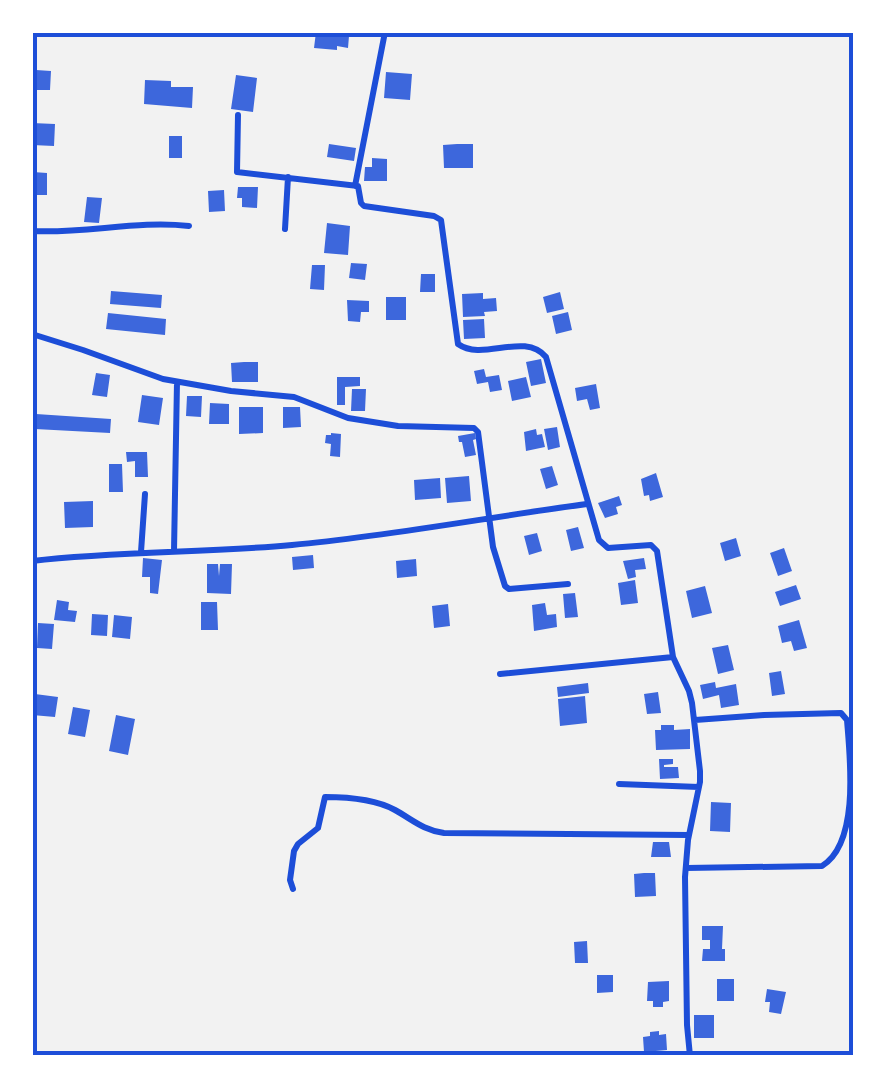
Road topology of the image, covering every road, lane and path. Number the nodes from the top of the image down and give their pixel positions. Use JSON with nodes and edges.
{"nodes":[{"id":1,"x":385,"y":32,"type":"edge"},
{"id":2,"x":238,"y":115,"type":"dead end"},
{"id":3,"x":288,"y":177,"type":"junction"},
{"id":4,"x":355,"y":186,"type":"junction"},
{"id":5,"x":189,"y":226,"type":"dead end"},
{"id":6,"x":285,"y":229,"type":"dead end"},
{"id":7,"x":32,"y":230,"type":"edge"},
{"id":8,"x":32,"y":334,"type":"edge"},
{"id":9,"x":176,"y":381,"type":"junction"},
{"id":10,"x":145,"y":494,"type":"dead end"},
{"id":11,"x":588,"y":504,"type":"junction"},
{"id":12,"x":488,"y":517,"type":"junction"},
{"id":13,"x":174,"y":550,"type":"junction"},
{"id":14,"x":141,"y":552,"type":"junction"},
{"id":15,"x":32,"y":561,"type":"edge"},
{"id":16,"x":568,"y":584,"type":"dead end"},
{"id":17,"x":673,"y":656,"type":"junction"},
{"id":18,"x":500,"y":674,"type":"dead end"},
{"id":19,"x":695,"y":720,"type":"junction"},
{"id":20,"x":620,"y":784,"type":"dead end"},
{"id":21,"x":699,"y":787,"type":"junction"},
{"id":22,"x":689,"y":835,"type":"junction"},
{"id":23,"x":686,"y":868,"type":"junction"},
{"id":24,"x":293,"y":889,"type":"dead end"},
{"id":25,"x":690,"y":1056,"type":"edge"}],
"edges":[{"from":1,"to":4,"type":"street"},
{"from":2,"to":3,"type":"street"},
{"from":3,"to":4,"type":"street"},
{"from":3,"to":6,"type":"street"},
{"from":4,"to":11,"type":"street"},
{"from":5,"to":7,"type":"street"},
{"from":8,"to":9,"type":"street"},
{"from":9,"to":12,"type":"street"},
{"from":9,"to":13,"type":"street"},
{"from":10,"to":14,"type":"street"},
{"from":11,"to":12,"type":"street"},
{"from":11,"to":17,"type":"street"},
{"from":12,"to":13,"type":"street"},
{"from":12,"to":16,"type":"street"},
{"from":13,"to":14,"type":"street"},
{"from":14,"to":15,"type":"street"},
{"from":17,"to":18,"type":"street"},
{"from":17,"to":19,"type":"street"},
{"from":19,"to":21,"type":"street"},
{"from":19,"to":23,"type":"street"},
{"from":20,"to":21,"type":"street"},
{"from":21,"to":22,"type":"street"},
{"from":22,"to":23,"type":"street"},
{"from":22,"to":24,"type":"street"},
{"from":23,"to":25,"type":"street"}]}
